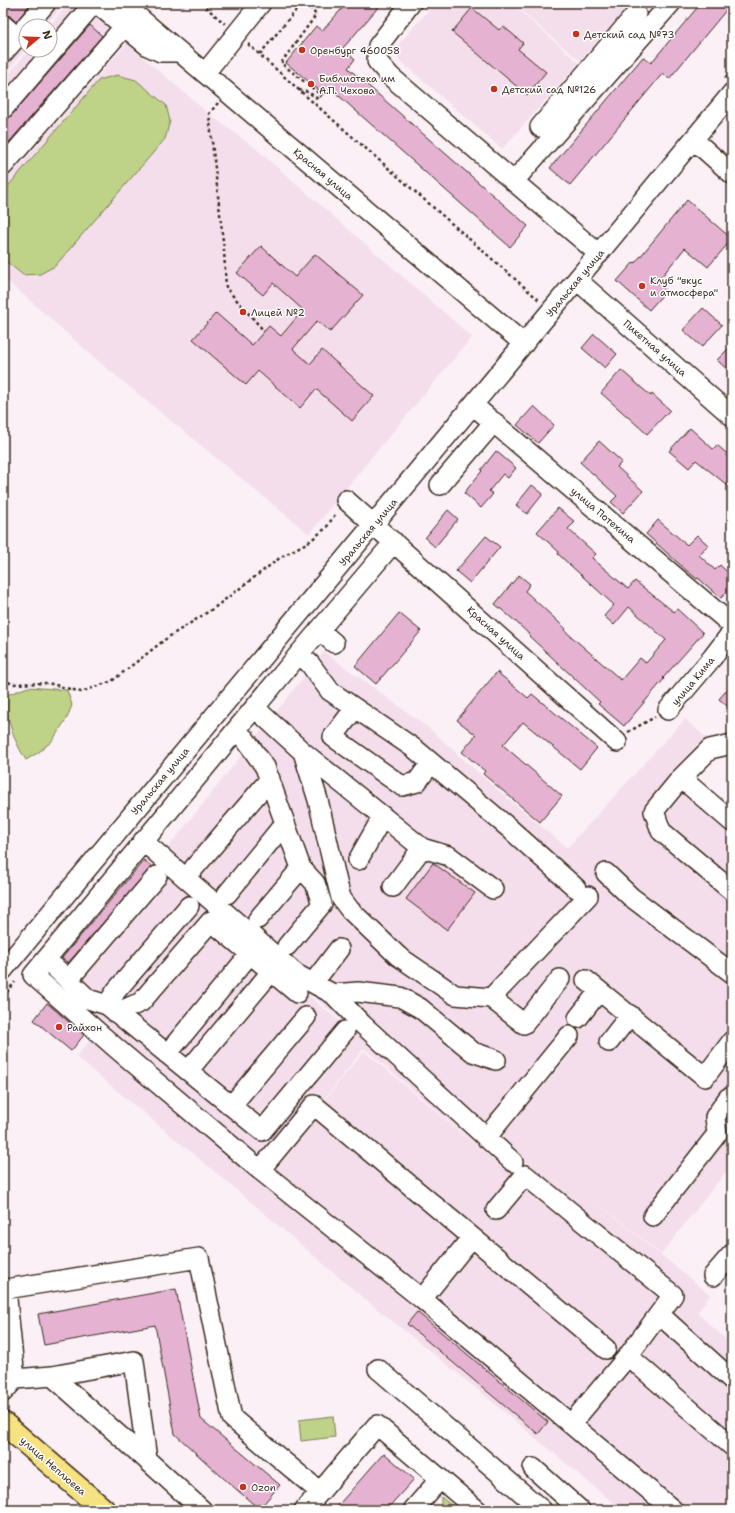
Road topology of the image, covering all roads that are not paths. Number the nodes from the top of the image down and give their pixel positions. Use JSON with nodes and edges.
{"nodes":[{"id":1,"x":46,"y":3,"type":"edge"},
{"id":2,"x":95,"y":3,"type":"edge"},
{"id":3,"x":122,"y":3,"type":"edge"},
{"id":4,"x":261,"y":3,"type":"edge"},
{"id":5,"x":411,"y":3,"type":"edge"},
{"id":6,"x":671,"y":3,"type":"edge"},
{"id":7,"x":30,"y":18,"type":"edge"},
{"id":8,"x":124,"y":27,"type":"junction"},
{"id":9,"x":650,"y":27,"type":"junction"},
{"id":10,"x":18,"y":29,"type":"edge"},
{"id":11,"x":179,"y":52,"type":"junction"},
{"id":12,"x":3,"y":54,"type":"edge"},
{"id":13,"x":205,"y":73,"type":"junction"},
{"id":14,"x":732,"y":93,"type":"edge"},
{"id":15,"x":3,"y":109,"type":"edge"},
{"id":16,"x":540,"y":128,"type":"junction"},
{"id":17,"x":694,"y":140,"type":"junction"},
{"id":18,"x":3,"y":166,"type":"edge"},
{"id":19,"x":732,"y":174,"type":"edge"},
{"id":20,"x":514,"y":181,"type":"junction"},
{"id":21,"x":598,"y":254,"type":"junction"},
{"id":22,"x":577,"y":280,"type":"junction"},
{"id":23,"x":524,"y":344,"type":"junction"},
{"id":24,"x":473,"y":405,"type":"junction"},
{"id":25,"x":732,"y":416,"type":"edge"},
{"id":26,"x":494,"y":422,"type":"junction"},
{"id":27,"x":440,"y":485,"type":"dead end"},
{"id":28,"x":346,"y":500,"type":"road end"},
{"id":29,"x":374,"y":524,"type":"junction"},
{"id":30,"x":394,"y":542,"type":"junction"},
{"id":31,"x":732,"y":625,"type":"edge"},
{"id":32,"x":319,"y":630,"type":"junction"},
{"id":33,"x":732,"y":632,"type":"edge"},
{"id":34,"x":334,"y":643,"type":"dead end"},
{"id":35,"x":299,"y":654,"type":"junction"},
{"id":36,"x":255,"y":708,"type":"junction"},
{"id":37,"x":355,"y":708,"type":"junction"},
{"id":38,"x":668,"y":710,"type":"road end"},
{"id":39,"x":235,"y":731,"type":"junction"},
{"id":40,"x":621,"y":738,"type":"road end"},
{"id":41,"x":732,"y":744,"type":"edge"},
{"id":42,"x":303,"y":752,"type":"junction"},
{"id":43,"x":431,"y":763,"type":"junction"},
{"id":44,"x":681,"y":778,"type":"junction"},
{"id":45,"x":270,"y":780,"type":"junction"},
{"id":46,"x":383,"y":816,"type":"junction"},
{"id":47,"x":732,"y":822,"type":"edge"},
{"id":48,"x":285,"y":823,"type":"junction"},
{"id":49,"x":144,"y":841,"type":"junction"},
{"id":50,"x":422,"y":848,"type":"junction"},
{"id":51,"x":358,"y":860,"type":"dead end"},
{"id":52,"x":194,"y":868,"type":"dead end"},
{"id":53,"x":301,"y":868,"type":"junction"},
{"id":54,"x":606,"y":873,"type":"dead end"},
{"id":55,"x":157,"y":876,"type":"dead end"},
{"id":56,"x":393,"y":887,"type":"dead end"},
{"id":57,"x":493,"y":889,"type":"dead end"},
{"id":58,"x":732,"y":891,"type":"edge"},
{"id":59,"x":227,"y":894,"type":"dead end"},
{"id":60,"x":189,"y":906,"type":"dead end"},
{"id":61,"x":258,"y":919,"type":"dead end"},
{"id":62,"x":287,"y":946,"type":"dead end"},
{"id":63,"x":339,"y":949,"type":"dead end"},
{"id":64,"x":250,"y":954,"type":"junction"},
{"id":65,"x":46,"y":959,"type":"junction"},
{"id":66,"x":3,"y":970,"type":"edge"},
{"id":67,"x":271,"y":972,"type":"junction"},
{"id":68,"x":732,"y":972,"type":"edge"},
{"id":69,"x":560,"y":979,"type":"dead end"},
{"id":70,"x":68,"y":980,"type":"junction"},
{"id":71,"x":313,"y":983,"type":"junction"},
{"id":72,"x":296,"y":993,"type":"dead end"},
{"id":73,"x":333,"y":994,"type":"junction"},
{"id":74,"x":491,"y":998,"type":"junction"},
{"id":75,"x":112,"y":1009,"type":"junction"},
{"id":76,"x":630,"y":1015,"type":"junction"},
{"id":77,"x":306,"y":1017,"type":"dead end"},
{"id":78,"x":578,"y":1018,"type":"dead end"},
{"id":79,"x":345,"y":1031,"type":"dead end"},
{"id":80,"x":569,"y":1036,"type":"dead end"},
{"id":81,"x":732,"y":1041,"type":"edge"},
{"id":82,"x":609,"y":1042,"type":"dead end"},
{"id":83,"x":167,"y":1054,"type":"junction"},
{"id":84,"x":496,"y":1060,"type":"dead end"},
{"id":85,"x":188,"y":1071,"type":"junction"},
{"id":86,"x":731,"y":1097,"type":"edge"},
{"id":87,"x":231,"y":1106,"type":"junction"},
{"id":88,"x":486,"y":1138,"type":"junction"},
{"id":89,"x":513,"y":1162,"type":"dead end"},
{"id":90,"x":260,"y":1170,"type":"junction"},
{"id":91,"x":496,"y":1210,"type":"dead end"},
{"id":92,"x":653,"y":1216,"type":"dead end"},
{"id":93,"x":472,"y":1237,"type":"junction"},
{"id":94,"x":732,"y":1254,"type":"edge"},
{"id":95,"x":713,"y":1276,"type":"dead end"},
{"id":96,"x":422,"y":1299,"type":"junction"},
{"id":97,"x":659,"y":1314,"type":"junction"},
{"id":98,"x":606,"y":1349,"type":"dead end"},
{"id":99,"x":628,"y":1356,"type":"junction"},
{"id":100,"x":378,"y":1369,"type":"dead end"},
{"id":101,"x":52,"y":1376,"type":"junction"},
{"id":102,"x":732,"y":1380,"type":"edge"},
{"id":103,"x":9,"y":1385,"type":"edge"},
{"id":104,"x":3,"y":1423,"type":"edge"},
{"id":105,"x":571,"y":1424,"type":"junction"},
{"id":106,"x":732,"y":1446,"type":"edge"},
{"id":107,"x":147,"y":1460,"type":"junction"},
{"id":108,"x":533,"y":1468,"type":"dead end"},
{"id":109,"x":440,"y":1479,"type":"junction"},
{"id":110,"x":320,"y":1492,"type":"junction"},
{"id":111,"x":104,"y":1510,"type":"edge"},
{"id":112,"x":202,"y":1510,"type":"edge"},
{"id":113,"x":304,"y":1510,"type":"edge"},
{"id":114,"x":412,"y":1510,"type":"edge"},
{"id":115,"x":477,"y":1510,"type":"edge"},
{"id":116,"x":542,"y":1510,"type":"edge"},
{"id":117,"x":580,"y":1510,"type":"edge"},
{"id":118,"x":673,"y":1510,"type":"edge"}],
"edges":[{"from":1,"to":7,"type":"street"},
{"from":2,"to":8,"type":"street"},
{"from":2,"to":15,"type":"street"},
{"from":3,"to":11,"type":"street","name":"Красная улица"},
{"from":4,"to":13,"type":"street"},
{"from":5,"to":20,"type":"street"},
{"from":6,"to":9,"type":"street"},
{"from":8,"to":11,"type":"street"},
{"from":8,"to":18,"type":"street"},
{"from":9,"to":16,"type":"street"},
{"from":9,"to":16,"type":"street"},
{"from":10,"to":12,"type":"street"},
{"from":11,"to":13,"type":"street","name":"Красная улица"},
{"from":13,"to":23,"type":"street","name":"Красная улица"},
{"from":14,"to":17,"type":"street","name":"Уральская улица"},
{"from":16,"to":20,"type":"street"},
{"from":17,"to":19,"type":"street"},
{"from":17,"to":21,"type":"street","name":"Уральская улица"},
{"from":20,"to":21,"type":"street"},
{"from":21,"to":22,"type":"street","name":"Уральская улица"},
{"from":22,"to":23,"type":"street","name":"Уральская улица"},
{"from":22,"to":25,"type":"street","name":"Пикетная улица"},
{"from":23,"to":24,"type":"street","name":"Уральская улица"},
{"from":24,"to":26,"type":"street","name":"улица Потехина"},
{"from":24,"to":29,"type":"street","name":"Уральская улица"},
{"from":26,"to":27,"type":"street"},
{"from":26,"to":31,"type":"street","name":"улица Потехина"},
{"from":28,"to":29,"type":"street","name":"Красная улица"},
{"from":29,"to":30,"type":"street","name":"Красная улица"},
{"from":29,"to":66,"type":"street","name":"Уральская улица"},
{"from":30,"to":32,"type":"street"},
{"from":30,"to":40,"type":"street","name":"Красная улица"},
{"from":32,"to":34,"type":"street"},
{"from":32,"to":35,"type":"street"},
{"from":33,"to":38,"type":"street","name":"улица Кима"},
{"from":35,"to":36,"type":"street"},
{"from":35,"to":37,"type":"street"},
{"from":36,"to":39,"type":"street"},
{"from":36,"to":42,"type":"street"},
{"from":37,"to":43,"type":"street"},
{"from":37,"to":43,"type":"street"},
{"from":39,"to":45,"type":"street"},
{"from":39,"to":49,"type":"street"},
{"from":41,"to":44,"type":"street"},
{"from":42,"to":46,"type":"street"},
{"from":42,"to":74,"type":"street"},
{"from":43,"to":74,"type":"street"},
{"from":44,"to":47,"type":"street"},
{"from":44,"to":58,"type":"street"},
{"from":45,"to":48,"type":"street"},
{"from":45,"to":52,"type":"street"},
{"from":46,"to":50,"type":"street"},
{"from":46,"to":51,"type":"street"},
{"from":48,"to":53,"type":"street"},
{"from":48,"to":59,"type":"street"},
{"from":49,"to":65,"type":"street"},
{"from":49,"to":71,"type":"street"},
{"from":50,"to":56,"type":"street"},
{"from":50,"to":57,"type":"street"},
{"from":53,"to":61,"type":"street"},
{"from":53,"to":62,"type":"street"},
{"from":54,"to":68,"type":"street"},
{"from":55,"to":70,"type":"street"},
{"from":60,"to":75,"type":"street"},
{"from":63,"to":71,"type":"street"},
{"from":64,"to":67,"type":"street"},
{"from":64,"to":75,"type":"street"},
{"from":64,"to":83,"type":"street"},
{"from":65,"to":70,"type":"street"},
{"from":65,"to":90,"type":"street"},
{"from":67,"to":72,"type":"street"},
{"from":67,"to":85,"type":"street"},
{"from":69,"to":74,"type":"street"},
{"from":70,"to":75,"type":"street"},
{"from":71,"to":73,"type":"street"},
{"from":73,"to":84,"type":"street"},
{"from":73,"to":88,"type":"street"},
{"from":75,"to":83,"type":"street"},
{"from":76,"to":78,"type":"street"},
{"from":76,"to":81,"type":"street"},
{"from":76,"to":82,"type":"street"},
{"from":77,"to":87,"type":"street"},
{"from":79,"to":87,"type":"street"},
{"from":80,"to":88,"type":"street"},
{"from":83,"to":85,"type":"street"},
{"from":85,"to":87,"type":"street"},
{"from":86,"to":92,"type":"street"},
{"from":88,"to":89,"type":"street"},
{"from":90,"to":93,"type":"street"},
{"from":90,"to":96,"type":"street"},
{"from":91,"to":97,"type":"street"},
{"from":93,"to":96,"type":"street"},
{"from":93,"to":98,"type":"street"},
{"from":94,"to":95,"type":"street"},
{"from":96,"to":105,"type":"street"},
{"from":97,"to":99,"type":"street"},
{"from":97,"to":102,"type":"street"},
{"from":99,"to":105,"type":"street"},
{"from":99,"to":106,"type":"street"},
{"from":100,"to":116,"type":"street"},
{"from":101,"to":103,"type":"street"},
{"from":101,"to":107,"type":"street"},
{"from":101,"to":107,"type":"street"},
{"from":103,"to":110,"type":"street"},
{"from":104,"to":111,"type":"main road","name":"улица Неплюева"},
{"from":105,"to":118,"type":"street"},
{"from":107,"to":112,"type":"street"},
{"from":108,"to":117,"type":"street"},
{"from":109,"to":110,"type":"street"},
{"from":109,"to":114,"type":"street"},
{"from":109,"to":115,"type":"street"},
{"from":110,"to":113,"type":"street"}]}
